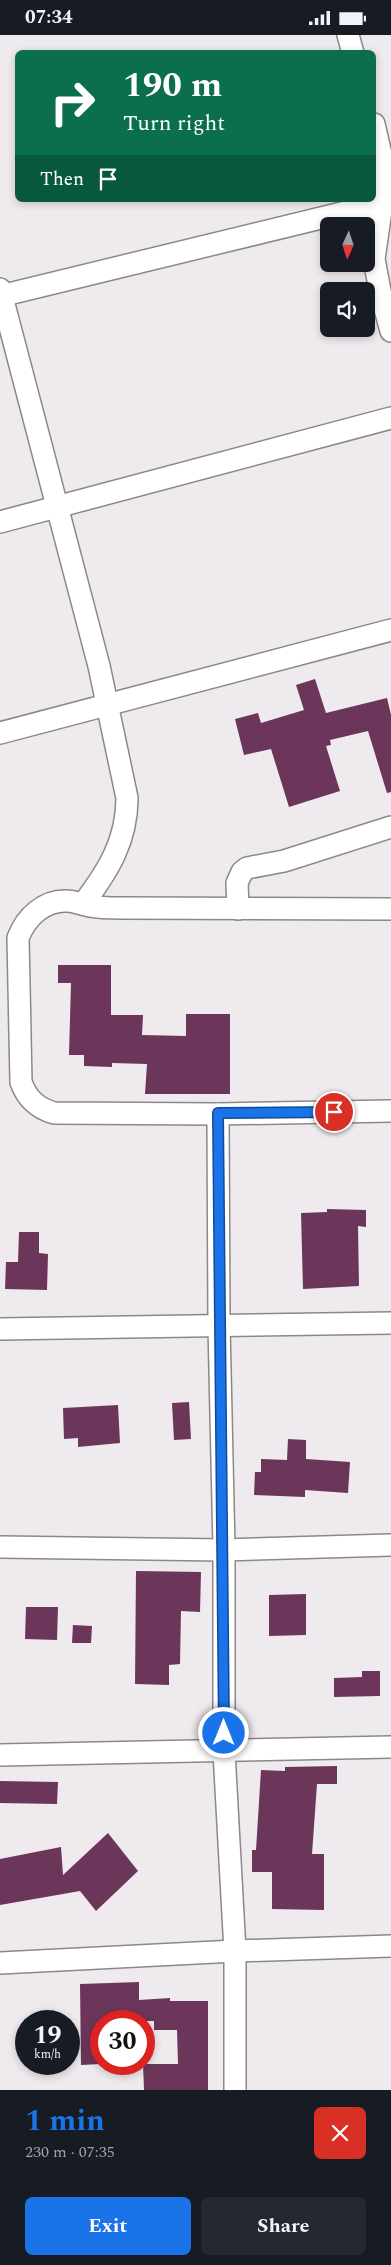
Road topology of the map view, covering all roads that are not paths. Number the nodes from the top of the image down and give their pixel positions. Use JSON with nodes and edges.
{"nodes":[{"id":1,"x":348,"y":35,"type":"edge"},
{"id":2,"x":352,"y":50,"type":"edge"},
{"id":3,"x":376,"y":133,"type":"edge"},
{"id":4,"x":386,"y":202,"type":"edge"},
{"id":5,"x":1,"y":294,"type":"edge"},
{"id":6,"x":391,"y":331,"type":"edge"},
{"id":7,"x":391,"y":418,"type":"edge"},
{"id":8,"x":57,"y":506,"type":"junction"},
{"id":9,"x":0,"y":522,"type":"edge"},
{"id":10,"x":391,"y":630,"type":"edge"},
{"id":11,"x":108,"y":704,"type":"junction"},
{"id":12,"x":0,"y":733,"type":"edge"},
{"id":13,"x":391,"y":827,"type":"edge"},
{"id":14,"x":83,"y":904,"type":"junction"},
{"id":15,"x":238,"y":909,"type":"junction"},
{"id":16,"x":391,"y":909,"type":"edge"},
{"id":17,"x":391,"y":1111,"type":"edge"},
{"id":18,"x":218,"y":1113,"type":"junction"},
{"id":19,"x":391,"y":1323,"type":"edge"},
{"id":20,"x":219,"y":1325,"type":"junction"},
{"id":21,"x":0,"y":1329,"type":"edge"},
{"id":22,"x":391,"y":1545,"type":"edge"},
{"id":23,"x":0,"y":1547,"type":"edge"},
{"id":24,"x":224,"y":1550,"type":"junction"},
{"id":25,"x":391,"y":1747,"type":"edge"},
{"id":26,"x":224,"y":1752,"type":"junction"},
{"id":27,"x":0,"y":1755,"type":"edge"},
{"id":28,"x":391,"y":1946,"type":"edge"},
{"id":29,"x":235,"y":1951,"type":"junction"},
{"id":30,"x":0,"y":1963,"type":"edge"},
{"id":31,"x":235,"y":2090,"type":"edge"}],
"edges":[{"from":1,"to":2,"type":"street"},
{"from":3,"to":4,"type":"street"},
{"from":4,"to":5,"type":"street"},
{"from":4,"to":6,"type":"street"},
{"from":5,"to":8,"type":"street"},
{"from":7,"to":8,"type":"street"},
{"from":8,"to":9,"type":"street"},
{"from":8,"to":11,"type":"street"},
{"from":10,"to":11,"type":"street"},
{"from":11,"to":12,"type":"street"},
{"from":11,"to":14,"type":"street"},
{"from":13,"to":15,"type":"street"},
{"from":14,"to":15,"type":"street"},
{"from":14,"to":18,"type":"street"},
{"from":15,"to":16,"type":"street"},
{"from":17,"to":18,"type":"street"},
{"from":18,"to":20,"type":"street"},
{"from":19,"to":20,"type":"street"},
{"from":20,"to":21,"type":"street"},
{"from":20,"to":24,"type":"street"},
{"from":22,"to":24,"type":"street"},
{"from":23,"to":24,"type":"street"},
{"from":24,"to":26,"type":"street"},
{"from":25,"to":26,"type":"street"},
{"from":26,"to":27,"type":"street"},
{"from":26,"to":29,"type":"street"},
{"from":28,"to":29,"type":"street"},
{"from":29,"to":30,"type":"street"},
{"from":29,"to":31,"type":"street"}]}
